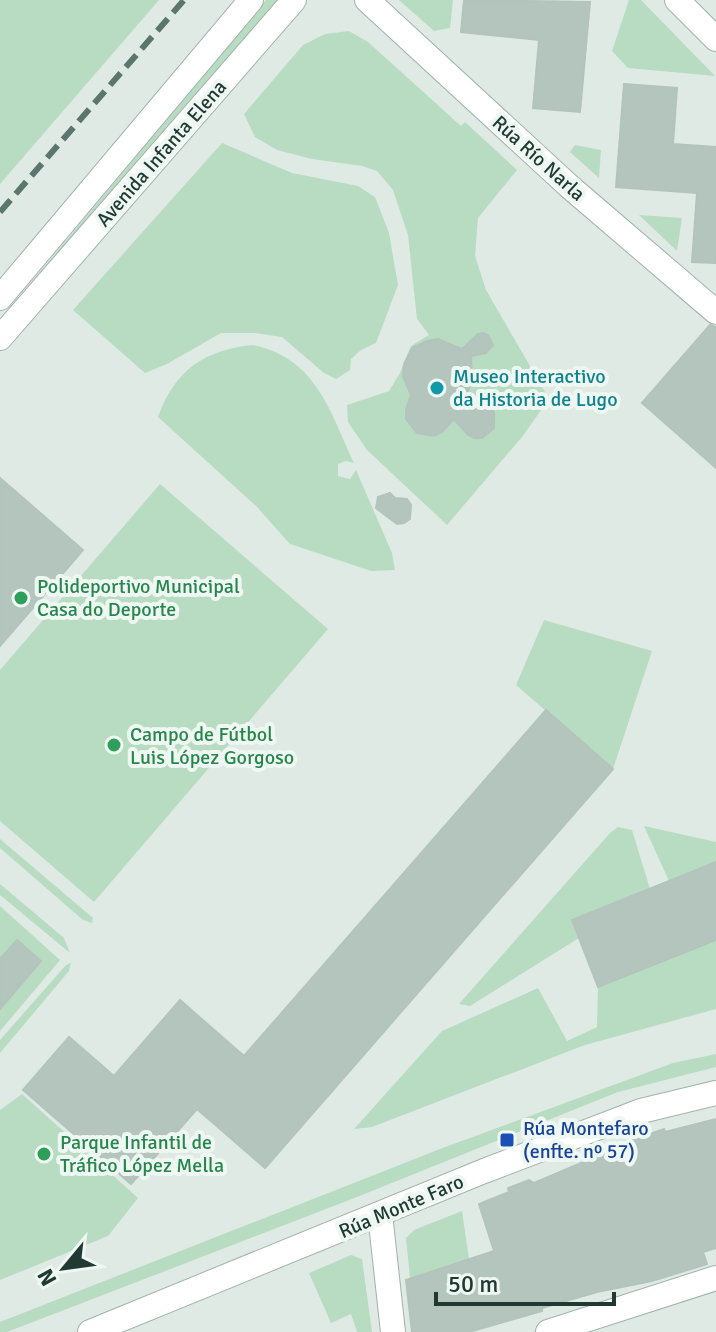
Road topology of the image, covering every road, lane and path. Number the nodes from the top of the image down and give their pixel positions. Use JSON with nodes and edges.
{"nodes":[{"id":1,"x":251,"y":0,"type":"edge"},
{"id":2,"x":294,"y":0,"type":"edge"},
{"id":3,"x":367,"y":0,"type":"edge"},
{"id":4,"x":677,"y":0,"type":"edge"},
{"id":5,"x":716,"y":39,"type":"edge"},
{"id":6,"x":3,"y":295,"type":"edge"},
{"id":7,"x":28,"y":306,"type":"junction"},
{"id":8,"x":716,"y":312,"type":"edge"},
{"id":9,"x":0,"y":338,"type":"edge"},
{"id":10,"x":716,"y":1093,"type":"edge"},
{"id":11,"x":380,"y":1214,"type":"junction"},
{"id":12,"x":716,"y":1278,"type":"edge"},
{"id":13,"x":90,"y":1332,"type":"edge"},
{"id":14,"x":393,"y":1332,"type":"edge"},
{"id":15,"x":548,"y":1332,"type":"edge"}],
"edges":[{"from":1,"to":6,"type":"street","name":"Avenida Infanta Elena"},
{"from":2,"to":7,"type":"street","name":"Avenida Infanta Elena"},
{"from":3,"to":8,"type":"street","name":"Rúa Río Narla"},
{"from":4,"to":5,"type":"street"},
{"from":6,"to":7,"type":"street","name":"Avenida Infanta Elena"},
{"from":7,"to":9,"type":"street","name":"Avenida Infanta Elena"},
{"from":10,"to":11,"type":"street","name":"Rúa Monte Faro"},
{"from":11,"to":13,"type":"street","name":"Rúa Monte Faro"},
{"from":11,"to":14,"type":"street"},
{"from":12,"to":15,"type":"street"}]}
